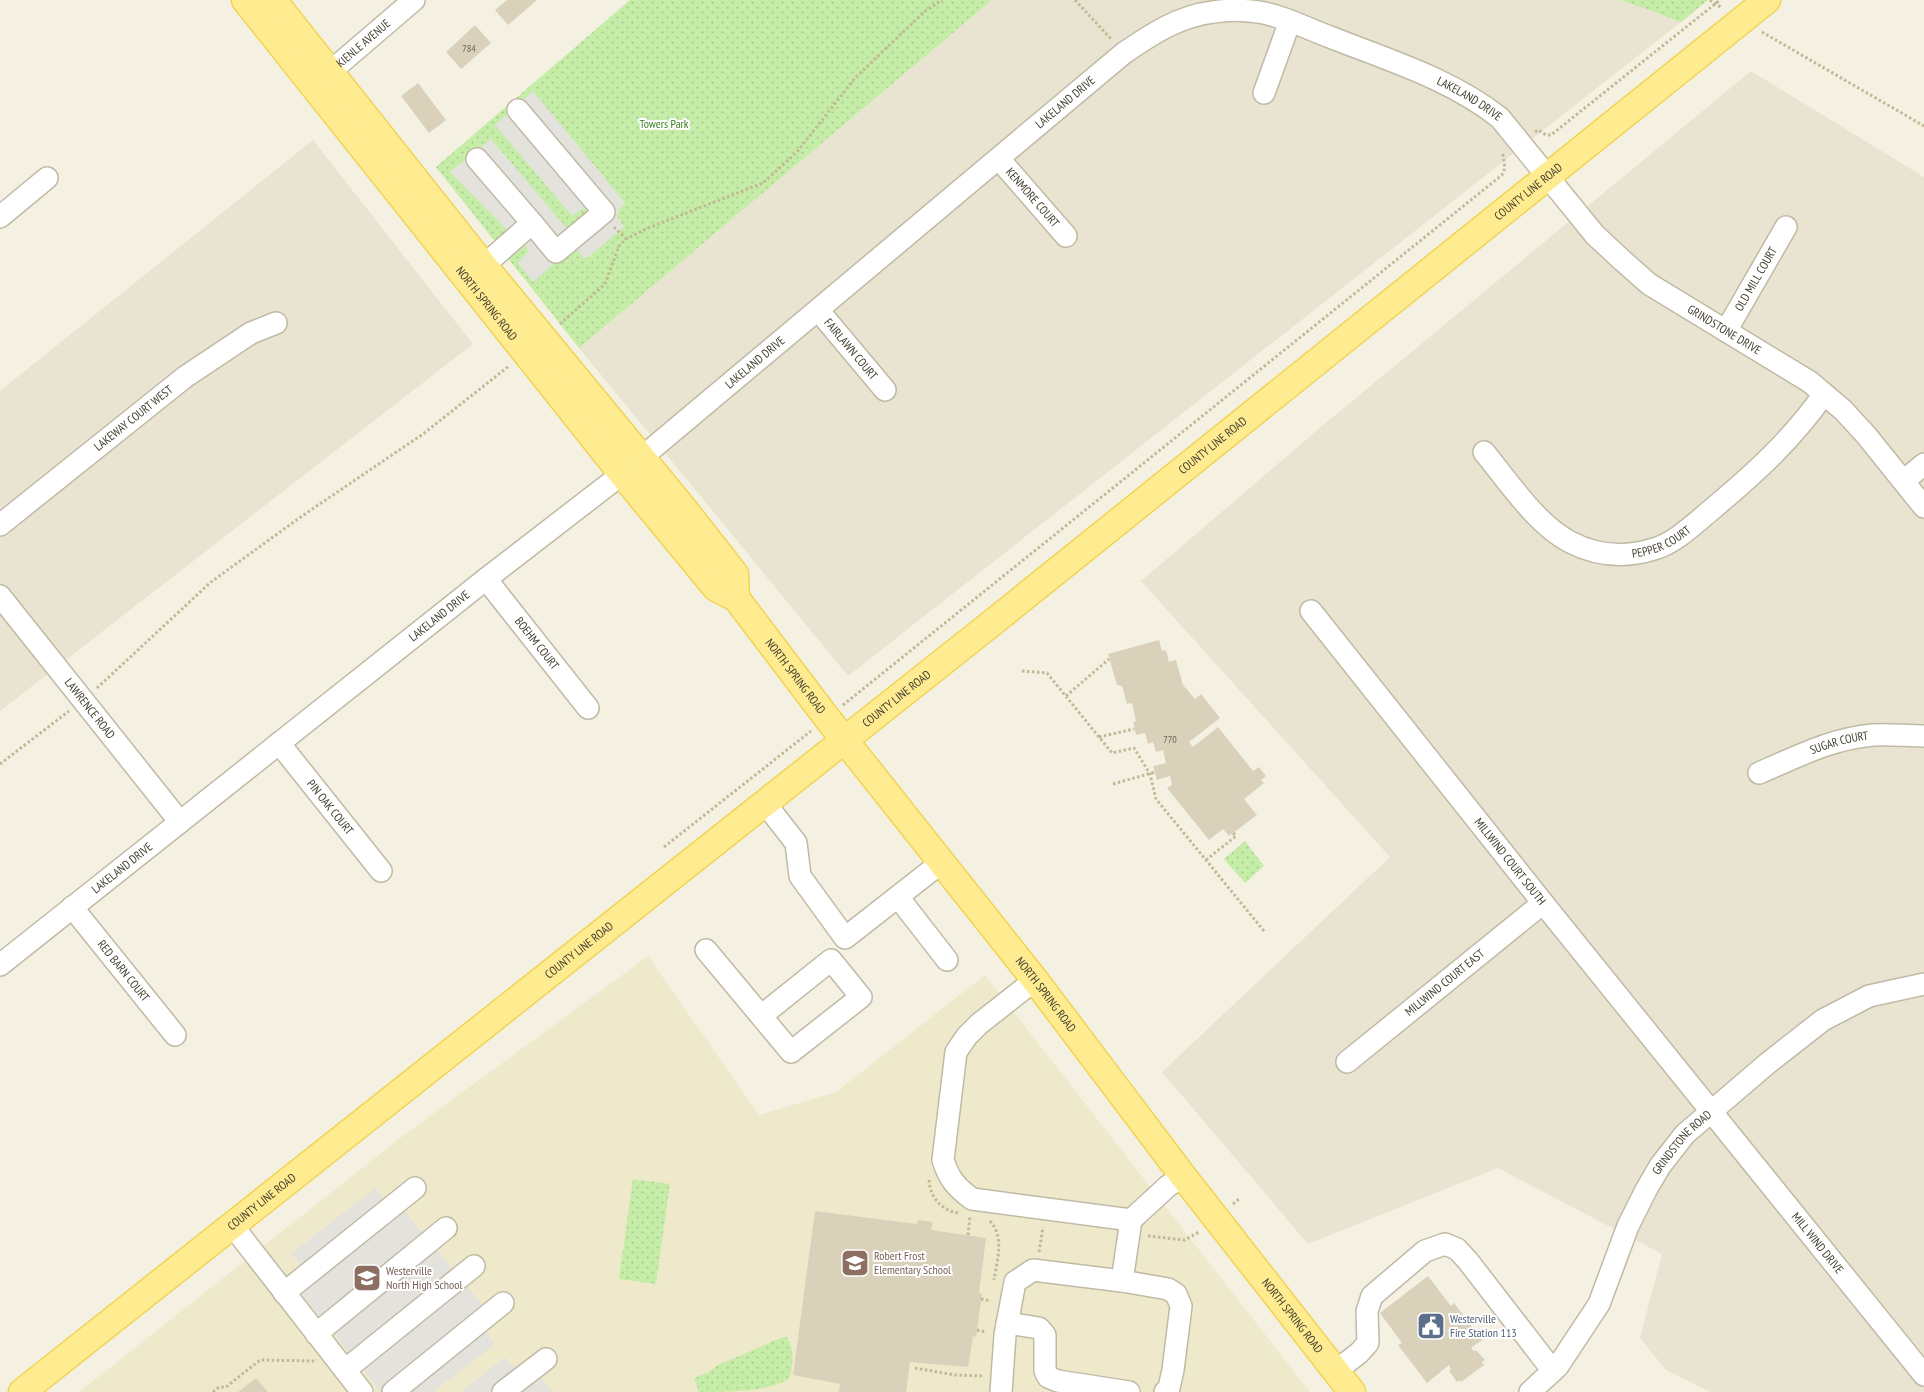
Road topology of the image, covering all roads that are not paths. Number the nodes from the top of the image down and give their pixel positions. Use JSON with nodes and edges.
{"nodes":[{"id":1,"x":245,"y":0,"type":"edge"},
{"id":2,"x":273,"y":0,"type":"edge"},
{"id":3,"x":414,"y":0,"type":"edge"},
{"id":4,"x":1767,"y":0,"type":"edge"},
{"id":5,"x":1290,"y":22,"type":"junction"},
{"id":6,"x":322,"y":78,"type":"junction"},
{"id":7,"x":1264,"y":93,"type":"dead end"},
{"id":8,"x":518,"y":110,"type":"dead end"},
{"id":9,"x":999,"y":158,"type":"junction"},
{"id":10,"x":477,"y":159,"type":"dead end"},
{"id":11,"x":1548,"y":176,"type":"junction"},
{"id":12,"x":47,"y":178,"type":"dead end"},
{"id":13,"x":0,"y":217,"type":"edge"},
{"id":14,"x":532,"y":223,"type":"junction"},
{"id":15,"x":1786,"y":227,"type":"dead end"},
{"id":16,"x":1066,"y":236,"type":"dead end"},
{"id":17,"x":475,"y":273,"type":"junction"},
{"id":18,"x":818,"y":310,"type":"junction"},
{"id":19,"x":276,"y":323,"type":"dead end"},
{"id":20,"x":1726,"y":331,"type":"junction"},
{"id":21,"x":885,"y":390,"type":"dead end"},
{"id":22,"x":1824,"y":394,"type":"junction"},
{"id":23,"x":1484,"y":452,"type":"dead end"},
{"id":24,"x":1924,"y":464,"type":"edge"},
{"id":25,"x":631,"y":466,"type":"junction"},
{"id":26,"x":1904,"y":481,"type":"junction"},
{"id":27,"x":1924,"y":507,"type":"edge"},
{"id":28,"x":0,"y":524,"type":"edge"},
{"id":29,"x":486,"y":579,"type":"junction"},
{"id":30,"x":0,"y":596,"type":"edge"},
{"id":31,"x":1311,"y":611,"type":"dead end"},
{"id":32,"x":588,"y":708,"type":"dead end"},
{"id":33,"x":1924,"y":736,"type":"edge"},
{"id":34,"x":844,"y":739,"type":"junction"},
{"id":35,"x":279,"y":743,"type":"junction"},
{"id":36,"x":1759,"y":773,"type":"dead end"},
{"id":37,"x":764,"y":802,"type":"junction"},
{"id":38,"x":180,"y":822,"type":"junction"},
{"id":39,"x":942,"y":862,"type":"junction"},
{"id":40,"x":381,"y":871,"type":"dead end"},
{"id":41,"x":898,"y":896,"type":"junction"},
{"id":42,"x":1543,"y":903,"type":"junction"},
{"id":43,"x":72,"y":907,"type":"junction"},
{"id":44,"x":845,"y":938,"type":"junction"},
{"id":45,"x":706,"y":950,"type":"dead end"},
{"id":46,"x":832,"y":960,"type":"junction"},
{"id":47,"x":947,"y":960,"type":"dead end"},
{"id":48,"x":0,"y":965,"type":"edge"},
{"id":49,"x":1035,"y":980,"type":"junction"},
{"id":50,"x":1924,"y":984,"type":"edge"},
{"id":51,"x":761,"y":1016,"type":"junction"},
{"id":52,"x":175,"y":1035,"type":"dead end"},
{"id":53,"x":1347,"y":1062,"type":"dead end"},
{"id":54,"x":1712,"y":1110,"type":"junction"},
{"id":55,"x":1183,"y":1176,"type":"junction"},
{"id":56,"x":415,"y":1188,"type":"dead end"},
{"id":57,"x":232,"y":1225,"type":"junction"},
{"id":58,"x":1130,"y":1227,"type":"junction"},
{"id":59,"x":446,"y":1228,"type":"dead end"},
{"id":60,"x":474,"y":1266,"type":"dead end"},
{"id":61,"x":1122,"y":1281,"type":"junction"},
{"id":62,"x":284,"y":1293,"type":"junction"},
{"id":63,"x":503,"y":1303,"type":"dead end"},
{"id":64,"x":1007,"y":1323,"type":"junction"},
{"id":65,"x":316,"y":1334,"type":"junction"},
{"id":66,"x":546,"y":1359,"type":"dead end"},
{"id":67,"x":345,"y":1370,"type":"junction"},
{"id":68,"x":1336,"y":1371,"type":"junction"},
{"id":69,"x":1552,"y":1371,"type":"junction"},
{"id":70,"x":1924,"y":1375,"type":"edge"},
{"id":71,"x":22,"y":1392,"type":"edge"},
{"id":72,"x":362,"y":1392,"type":"edge"},
{"id":73,"x":394,"y":1392,"type":"edge"},
{"id":74,"x":503,"y":1392,"type":"edge"},
{"id":75,"x":1001,"y":1392,"type":"edge"},
{"id":76,"x":1129,"y":1392,"type":"edge"},
{"id":77,"x":1165,"y":1392,"type":"edge"},
{"id":78,"x":1352,"y":1392,"type":"edge"},
{"id":79,"x":1530,"y":1392,"type":"edge"}],
"edges":[{"from":1,"to":6,"type":"main road","name":"NORTH SPRING ROAD"},
{"from":2,"to":6,"type":"main road","name":"NORTH SPRING ROAD"},
{"from":3,"to":6,"type":"street","name":"KIENLE AVENUE"},
{"from":4,"to":11,"type":"main road","name":"COUNTY LINE ROAD"},
{"from":5,"to":7,"type":"street"},
{"from":5,"to":9,"type":"street","name":"LAKELAND DRIVE"},
{"from":5,"to":11,"type":"street","name":"LAKELAND DRIVE"},
{"from":6,"to":17,"type":"main road","name":"NORTH SPRING ROAD"},
{"from":8,"to":14,"type":"street"},
{"from":9,"to":16,"type":"street","name":"KENMORE COURT"},
{"from":9,"to":18,"type":"street","name":"LAKELAND DRIVE"},
{"from":10,"to":14,"type":"street"},
{"from":11,"to":20,"type":"street","name":"GRINDSTONE DRIVE"},
{"from":11,"to":34,"type":"main road","name":"COUNTY LINE ROAD"},
{"from":12,"to":13,"type":"street"},
{"from":14,"to":17,"type":"street"},
{"from":15,"to":20,"type":"street","name":"OLD MILL COURT"},
{"from":17,"to":25,"type":"main road","name":"NORTH SPRING ROAD"},
{"from":18,"to":21,"type":"street","name":"FAIRLAWN COURT"},
{"from":18,"to":25,"type":"street","name":"LAKELAND DRIVE"},
{"from":19,"to":28,"type":"street","name":"LAKEWAY COURT WEST"},
{"from":20,"to":22,"type":"street","name":"GRINDSTONE DRIVE"},
{"from":22,"to":23,"type":"street","name":"PEPPER COURT"},
{"from":22,"to":26,"type":"street","name":"GRINDSTONE DRIVE"},
{"from":24,"to":26,"type":"street"},
{"from":25,"to":29,"type":"street","name":"LAKELAND DRIVE"},
{"from":25,"to":34,"type":"main road","name":"NORTH SPRING ROAD"},
{"from":26,"to":27,"type":"street","name":"GRINDSTONE DRIVE"},
{"from":29,"to":32,"type":"street","name":"BOEHM COURT"},
{"from":29,"to":35,"type":"street","name":"LAKELAND DRIVE"},
{"from":30,"to":38,"type":"street","name":"LAWRENCE ROAD"},
{"from":31,"to":42,"type":"street","name":"MILLWIND COURT SOUTH"},
{"from":33,"to":36,"type":"street","name":"SUGAR COURT"},
{"from":34,"to":37,"type":"main road","name":"COUNTY LINE ROAD"},
{"from":34,"to":39,"type":"main road","name":"NORTH SPRING ROAD"},
{"from":35,"to":38,"type":"street","name":"LAKELAND DRIVE"},
{"from":35,"to":40,"type":"street","name":"PIN OAK COURT"},
{"from":37,"to":44,"type":"street"},
{"from":37,"to":57,"type":"main road","name":"COUNTY LINE ROAD"},
{"from":38,"to":43,"type":"street","name":"LAKELAND DRIVE"},
{"from":39,"to":41,"type":"street"},
{"from":39,"to":49,"type":"main road","name":"NORTH SPRING ROAD"},
{"from":41,"to":44,"type":"street"},
{"from":41,"to":47,"type":"street"},
{"from":42,"to":53,"type":"street","name":"MILLWIND COURT EAST"},
{"from":42,"to":54,"type":"street","name":"MILLWIND COURT SOUTH"},
{"from":43,"to":48,"type":"street","name":"LAKELAND DRIVE"},
{"from":43,"to":52,"type":"street","name":"RED BARN COURT"},
{"from":44,"to":46,"type":"street"},
{"from":45,"to":51,"type":"street"},
{"from":46,"to":51,"type":"street"},
{"from":46,"to":51,"type":"street"},
{"from":49,"to":55,"type":"main road","name":"NORTH SPRING ROAD"},
{"from":49,"to":58,"type":"street"},
{"from":50,"to":54,"type":"street","name":"GRINDSTONE ROAD"},
{"from":54,"to":69,"type":"street","name":"GRINDSTONE ROAD"},
{"from":54,"to":70,"type":"street","name":"MILL WIND DRIVE"},
{"from":55,"to":58,"type":"street"},
{"from":55,"to":68,"type":"main road","name":"NORTH SPRING ROAD"},
{"from":56,"to":62,"type":"street"},
{"from":57,"to":62,"type":"street"},
{"from":57,"to":71,"type":"main road","name":"COUNTY LINE ROAD"},
{"from":58,"to":61,"type":"street"},
{"from":59,"to":65,"type":"street"},
{"from":60,"to":67,"type":"street"},
{"from":61,"to":64,"type":"street"},
{"from":61,"to":77,"type":"street"},
{"from":62,"to":65,"type":"street"},
{"from":63,"to":73,"type":"street"},
{"from":64,"to":75,"type":"street"},
{"from":64,"to":76,"type":"street"},
{"from":65,"to":67,"type":"street"},
{"from":66,"to":74,"type":"street"},
{"from":67,"to":72,"type":"street"},
{"from":68,"to":69,"type":"street"},
{"from":68,"to":78,"type":"main road","name":"NORTH SPRING ROAD"},
{"from":69,"to":79,"type":"street","name":"GRINDSTONE ROAD"}]}
